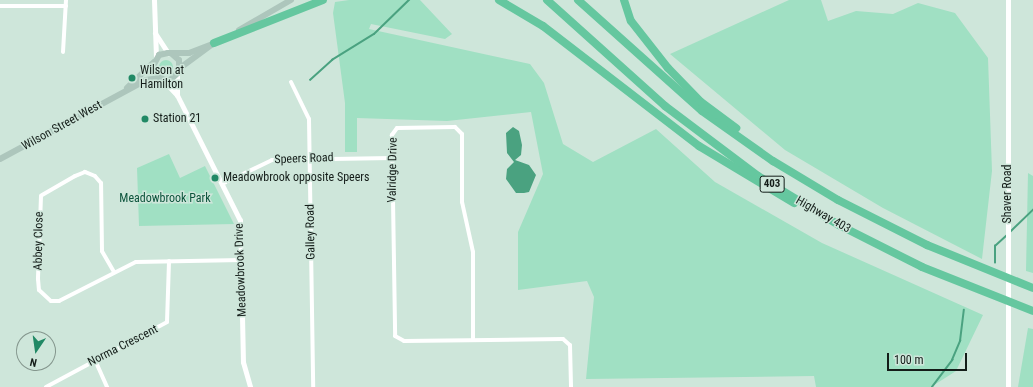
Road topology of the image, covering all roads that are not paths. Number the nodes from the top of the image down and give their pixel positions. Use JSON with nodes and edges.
{"nodes":[{"id":1,"x":66,"y":0,"type":"edge"},
{"id":2,"x":154,"y":0,"type":"edge"},
{"id":3,"x":291,"y":0,"type":"edge"},
{"id":4,"x":322,"y":0,"type":"edge"},
{"id":5,"x":499,"y":0,"type":"edge"},
{"id":6,"x":547,"y":0,"type":"edge"},
{"id":7,"x":578,"y":0,"type":"edge"},
{"id":8,"x":624,"y":0,"type":"edge"},
{"id":9,"x":1008,"y":0,"type":"edge"},
{"id":10,"x":0,"y":6,"type":"edge"},
{"id":11,"x":66,"y":6,"type":"junction"},
{"id":12,"x":155,"y":33,"type":"junction"},
{"id":13,"x":214,"y":43,"type":"junction"},
{"id":14,"x":63,"y":52,"type":"dead end"},
{"id":15,"x":170,"y":54,"type":"junction"},
{"id":16,"x":155,"y":60,"type":"junction"},
{"id":17,"x":179,"y":72,"type":"junction"},
{"id":18,"x":161,"y":78,"type":"junction"},
{"id":19,"x":291,"y":82,"type":"dead end"},
{"id":20,"x":123,"y":92,"type":"junction"},
{"id":21,"x":177,"y":95,"type":"junction"},
{"id":22,"x":392,"y":158,"type":"junction"},
{"id":23,"x":0,"y":159,"type":"edge"},
{"id":24,"x":310,"y":159,"type":"junction"},
{"id":25,"x":222,"y":184,"type":"junction"},
{"id":26,"x":838,"y":200,"type":"junction"},
{"id":27,"x":839,"y":225,"type":"junction"},
{"id":28,"x":242,"y":260,"type":"junction"},
{"id":29,"x":169,"y":261,"type":"junction"},
{"id":30,"x":114,"y":272,"type":"junction"},
{"id":31,"x":1033,"y":288,"type":"edge"},
{"id":32,"x":1033,"y":310,"type":"edge"},
{"id":33,"x":473,"y":340,"type":"junction"},
{"id":34,"x":95,"y":360,"type":"junction"},
{"id":35,"x":46,"y":387,"type":"edge"},
{"id":36,"x":107,"y":387,"type":"edge"},
{"id":37,"x":250,"y":387,"type":"edge"},
{"id":38,"x":313,"y":387,"type":"edge"},
{"id":39,"x":570,"y":387,"type":"edge"},
{"id":40,"x":1008,"y":387,"type":"edge"}],
"edges":[{"from":1,"to":11,"type":"street"},
{"from":2,"to":12,"type":"street"},
{"from":3,"to":13,"type":"main road"},
{"from":4,"to":13,"type":"highway"},
{"from":5,"to":27,"type":"highway"},
{"from":6,"to":27,"type":"highway","name":"Highway 403","number":"403"},
{"from":7,"to":26,"type":"highway","name":"Highway 403","number":"403"},
{"from":8,"to":26,"type":"highway"},
{"from":9,"to":40,"type":"street","name":"Shaver Road"},
{"from":10,"to":11,"type":"street"},
{"from":11,"to":14,"type":"street"},
{"from":12,"to":15,"type":"street"},
{"from":12,"to":16,"type":"street"},
{"from":13,"to":15,"type":"main road"},
{"from":13,"to":17,"type":"main road"},
{"from":15,"to":16,"type":"main road"},
{"from":15,"to":17,"type":"main road"},
{"from":16,"to":18,"type":"main road"},
{"from":16,"to":20,"type":"main road","name":"Wilson Street West"},
{"from":17,"to":18,"type":"main road","name":"Wilson Street West"},
{"from":17,"to":21,"type":"street","name":"Meadowbrook Drive"},
{"from":18,"to":20,"type":"main road","name":"Wilson Street West"},
{"from":18,"to":21,"type":"street","name":"Meadowbrook Drive"},
{"from":19,"to":24,"type":"street","name":"Galley Road"},
{"from":20,"to":23,"type":"main road","name":"Wilson Street West"},
{"from":21,"to":25,"type":"street","name":"Meadowbrook Drive"},
{"from":22,"to":24,"type":"street","name":"Speers Road"},
{"from":22,"to":33,"type":"street","name":"Valridge Drive"},
{"from":22,"to":33,"type":"street","name":"Valridge Drive"},
{"from":24,"to":25,"type":"street","name":"Speers Road"},
{"from":24,"to":38,"type":"street","name":"Galley Road"},
{"from":25,"to":28,"type":"street","name":"Meadowbrook Drive"},
{"from":26,"to":31,"type":"highway","name":"Highway 403","number":"403"},
{"from":27,"to":32,"type":"highway","name":"Highway 403","number":"403"},
{"from":28,"to":29,"type":"street","name":"Abbey Close"},
{"from":28,"to":37,"type":"street","name":"Meadowbrook Drive"},
{"from":29,"to":30,"type":"street","name":"Abbey Close"},
{"from":29,"to":34,"type":"street","name":"Norma Crescent"},
{"from":30,"to":30,"type":"street","name":"Abbey Close"},
{"from":33,"to":39,"type":"street","name":"Valridge Drive"},
{"from":34,"to":35,"type":"street","name":"Norma Crescent"},
{"from":34,"to":36,"type":"street"}]}
